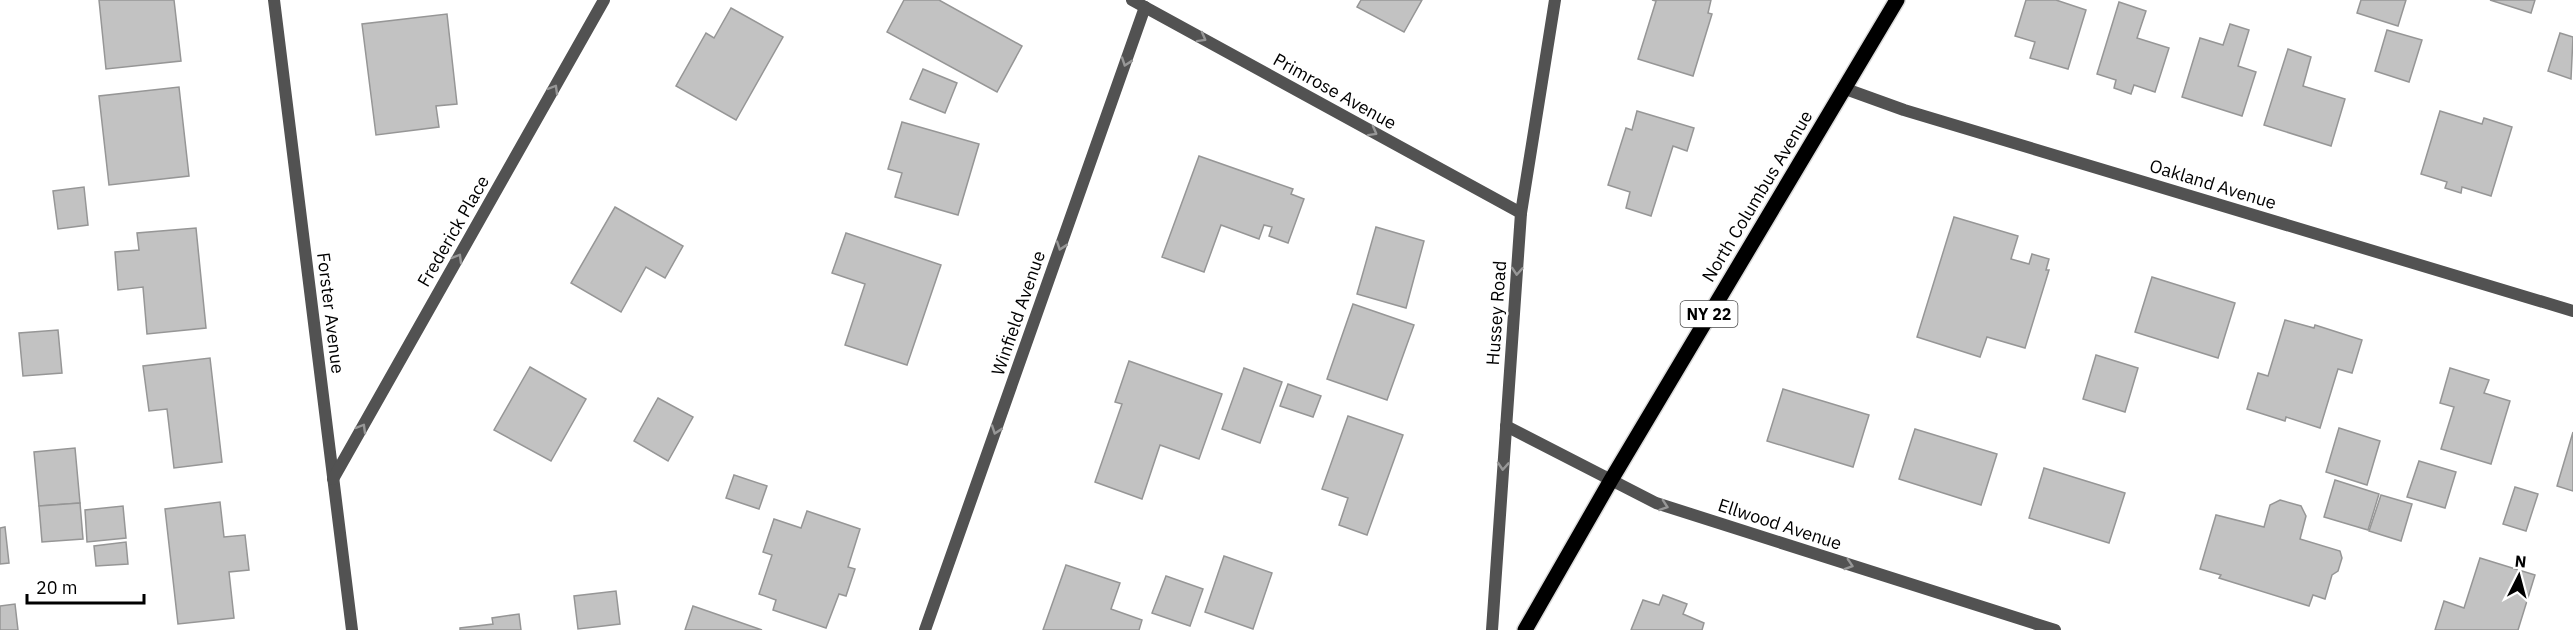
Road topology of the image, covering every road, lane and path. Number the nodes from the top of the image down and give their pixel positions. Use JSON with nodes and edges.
{"nodes":[{"id":1,"x":274,"y":0,"type":"edge"},
{"id":2,"x":604,"y":0,"type":"edge"},
{"id":3,"x":1132,"y":0,"type":"edge"},
{"id":4,"x":1555,"y":0,"type":"edge"},
{"id":5,"x":1897,"y":0,"type":"edge"},
{"id":6,"x":1145,"y":7,"type":"junction"},
{"id":7,"x":1843,"y":88,"type":"junction"},
{"id":8,"x":1521,"y":213,"type":"junction"},
{"id":9,"x":2573,"y":311,"type":"edge"},
{"id":10,"x":1506,"y":426,"type":"junction"},
{"id":11,"x":333,"y":479,"type":"junction"},
{"id":12,"x":1611,"y":480,"type":"junction"},
{"id":13,"x":351,"y":630,"type":"edge"},
{"id":14,"x":925,"y":630,"type":"edge"},
{"id":15,"x":1492,"y":630,"type":"edge"},
{"id":16,"x":1525,"y":630,"type":"edge"},
{"id":17,"x":2055,"y":630,"type":"edge"}],
"edges":[{"from":1,"to":11,"type":"street","name":"Forster Avenue"},
{"from":11,"to":2,"type":"street","name":"Frederick Place","one_way":true},
{"from":3,"to":6,"type":"street","name":"Primrose Avenue"},
{"from":4,"to":8,"type":"street","name":"Hussey Road"},
{"from":5,"to":7,"type":"main road","name":"North Columbus Avenue","number":"NY 22"},
{"from":6,"to":8,"type":"street","name":"Primrose Avenue","one_way":true},
{"from":6,"to":14,"type":"street","name":"Winfield Avenue","one_way":true},
{"from":7,"to":9,"type":"street","name":"Oakland Avenue"},
{"from":7,"to":12,"type":"main road","name":"North Columbus Avenue","number":"NY 22"},
{"from":8,"to":10,"type":"street","name":"Hussey Road","one_way":true},
{"from":10,"to":12,"type":"street","name":"Ellwood Avenue"},
{"from":10,"to":15,"type":"street","name":"Hussey Road","one_way":true},
{"from":11,"to":13,"type":"street","name":"Forster Avenue"},
{"from":12,"to":16,"type":"main road","name":"North Columbus Avenue","number":"NY 22"},
{"from":12,"to":17,"type":"street","name":"Ellwood Avenue","one_way":true}]}
